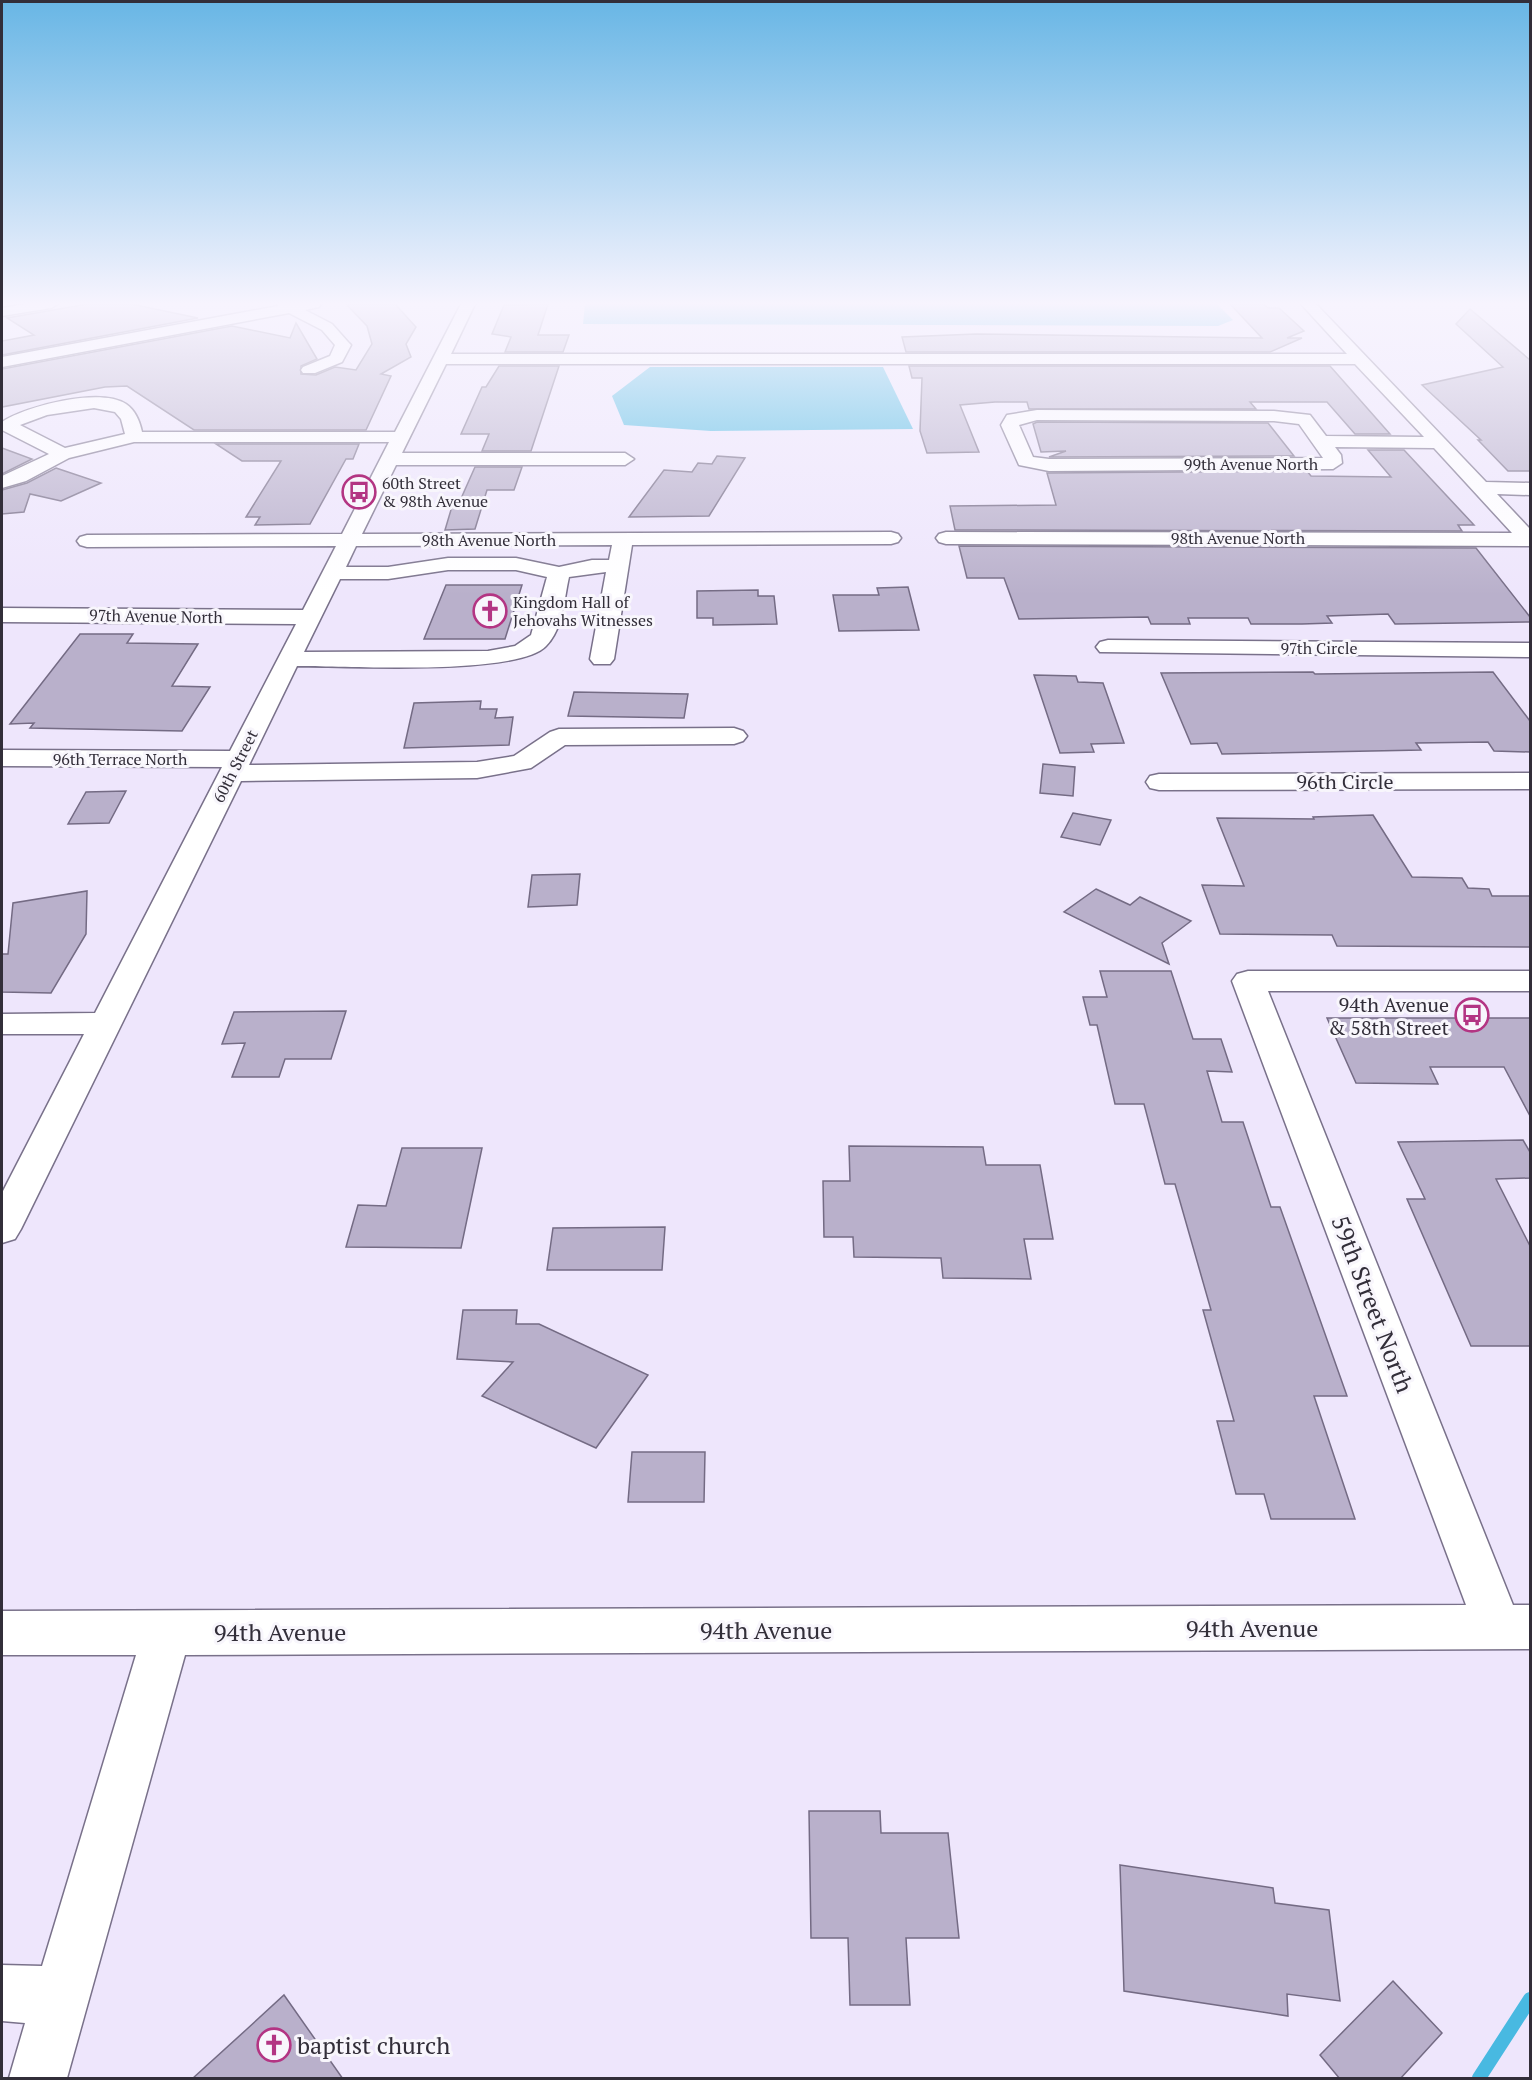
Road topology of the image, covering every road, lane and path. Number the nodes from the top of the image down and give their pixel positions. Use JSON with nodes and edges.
{"nodes":[{"id":1,"x":419,"y":401,"type":"edge"},
{"id":2,"x":1401,"y":401,"type":"edge"},
{"id":3,"x":134,"y":437,"type":"junction"},
{"id":4,"x":1319,"y":437,"type":"junction"},
{"id":5,"x":1437,"y":438,"type":"junction"},
{"id":6,"x":396,"y":448,"type":"junction"},
{"id":7,"x":63,"y":454,"type":"junction"},
{"id":8,"x":625,"y":459,"type":"dead end"},
{"id":9,"x":2,"y":482,"type":"edge"},
{"id":10,"x":1484,"y":488,"type":"junction"},
{"id":11,"x":1530,"y":489,"type":"edge"},
{"id":12,"x":891,"y":538,"type":"dead end"},
{"id":13,"x":946,"y":538,"type":"dead end"},
{"id":14,"x":622,"y":539,"type":"junction"},
{"id":15,"x":1530,"y":539,"type":"edge"},
{"id":16,"x":349,"y":540,"type":"junction"},
{"id":17,"x":87,"y":541,"type":"dead end"},
{"id":18,"x":618,"y":566,"type":"junction"},
{"id":19,"x":332,"y":573,"type":"junction"},
{"id":20,"x":559,"y":573,"type":"junction"},
{"id":21,"x":2,"y":615,"type":"edge"},
{"id":22,"x":310,"y":617,"type":"junction"},
{"id":23,"x":1108,"y":647,"type":"dead end"},
{"id":24,"x":1530,"y":650,"type":"edge"},
{"id":25,"x":289,"y":659,"type":"junction"},
{"id":26,"x":602,"y":659,"type":"dead end"},
{"id":27,"x":734,"y":735,"type":"dead end"},
{"id":28,"x":2,"y":758,"type":"edge"},
{"id":29,"x":235,"y":766,"type":"junction"},
{"id":30,"x":1530,"y":781,"type":"edge"},
{"id":31,"x":1159,"y":782,"type":"dead end"},
{"id":32,"x":1530,"y":981,"type":"edge"},
{"id":33,"x":106,"y":1023,"type":"junction"},
{"id":34,"x":2,"y":1024,"type":"edge"},
{"id":35,"x":2,"y":1229,"type":"edge"},
{"id":36,"x":1514,"y":1627,"type":"edge"},
{"id":37,"x":167,"y":1632,"type":"junction"},
{"id":38,"x":2,"y":1633,"type":"edge"},
{"id":39,"x":2,"y":1993,"type":"edge"},
{"id":40,"x":62,"y":1996,"type":"junction"},
{"id":41,"x":38,"y":2079,"type":"edge"}],
"edges":[{"from":1,"to":6,"type":"street","name":"60th Street"},
{"from":2,"to":5,"type":"street"},
{"from":3,"to":6,"type":"street"},
{"from":3,"to":7,"type":"street"},
{"from":3,"to":7,"type":"street"},
{"from":4,"to":4,"type":"street","name":"99th Avenue North"},
{"from":4,"to":5,"type":"street","name":"99th Avenue North"},
{"from":5,"to":10,"type":"street"},
{"from":6,"to":8,"type":"street"},
{"from":6,"to":16,"type":"street","name":"60th Street"},
{"from":7,"to":9,"type":"street"},
{"from":10,"to":11,"type":"street"},
{"from":10,"to":15,"type":"street"},
{"from":12,"to":14,"type":"street","name":"98th Avenue North"},
{"from":13,"to":15,"type":"street","name":"98th Avenue North"},
{"from":14,"to":16,"type":"street","name":"98th Avenue North"},
{"from":14,"to":18,"type":"street"},
{"from":16,"to":17,"type":"street","name":"98th Avenue North"},
{"from":16,"to":19,"type":"street","name":"60th Street"},
{"from":18,"to":20,"type":"street"},
{"from":18,"to":26,"type":"street"},
{"from":19,"to":20,"type":"street"},
{"from":19,"to":22,"type":"street","name":"60th Street"},
{"from":20,"to":25,"type":"street"},
{"from":21,"to":22,"type":"street","name":"97th Avenue North"},
{"from":22,"to":25,"type":"street","name":"60th Street"},
{"from":23,"to":24,"type":"street","name":"97th Circle"},
{"from":25,"to":29,"type":"street","name":"60th Street"},
{"from":27,"to":29,"type":"street","name":"96th Terrace North"},
{"from":28,"to":29,"type":"street","name":"96th Terrace North"},
{"from":29,"to":33,"type":"street","name":"60th Street"},
{"from":30,"to":31,"type":"street","name":"96th Circle"},
{"from":32,"to":36,"type":"street","name":"59th Street North"},
{"from":33,"to":34,"type":"street"},
{"from":33,"to":35,"type":"street","name":"60th Street"},
{"from":36,"to":37,"type":"street","name":"94th Avenue"},
{"from":37,"to":38,"type":"street","name":"94th Avenue"},
{"from":37,"to":40,"type":"street"},
{"from":39,"to":40,"type":"street"},
{"from":40,"to":41,"type":"street"}]}
